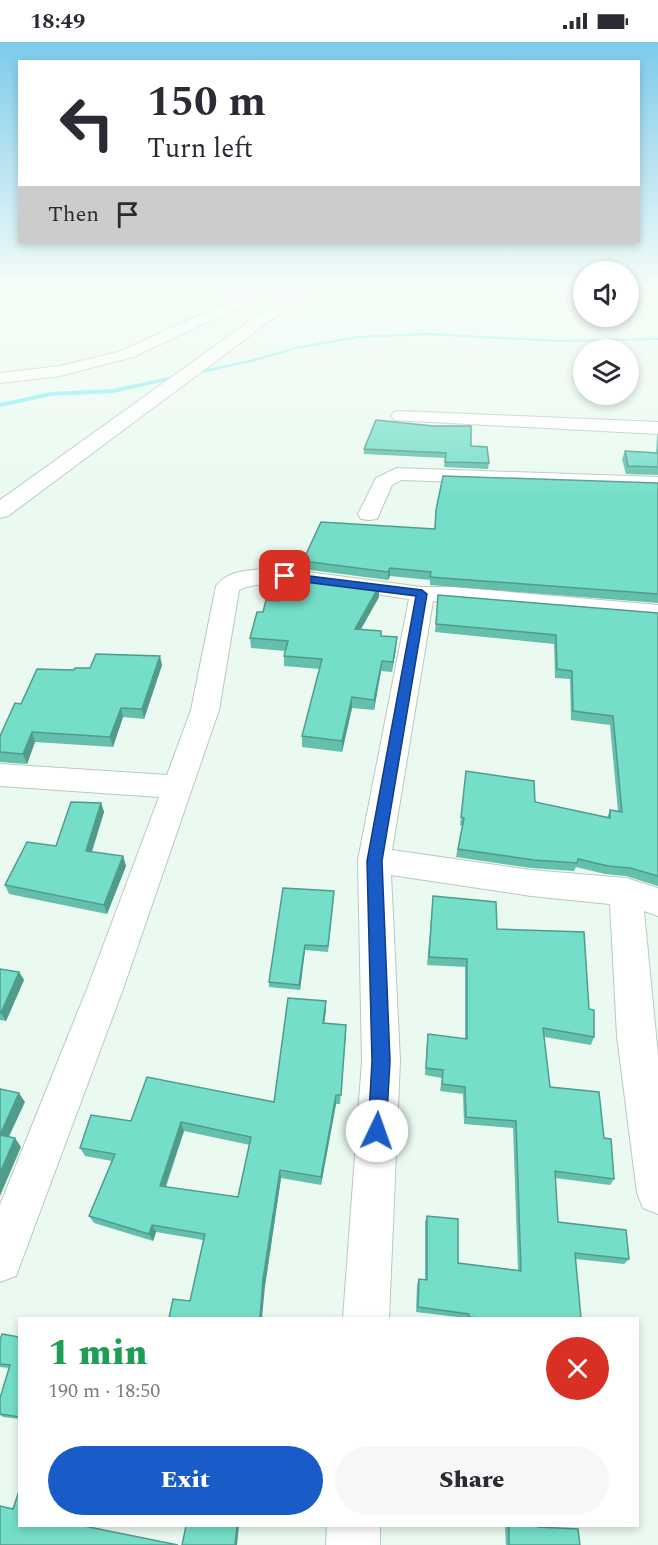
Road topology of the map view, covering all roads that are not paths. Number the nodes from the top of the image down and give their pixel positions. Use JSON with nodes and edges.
{"nodes":[{"id":1,"x":123,"y":355,"type":"edge"},
{"id":2,"x":215,"y":355,"type":"edge"},
{"id":3,"x":0,"y":378,"type":"edge"},
{"id":4,"x":400,"y":416,"type":"dead end"},
{"id":5,"x":658,"y":428,"type":"edge"},
{"id":6,"x":658,"y":483,"type":"edge"},
{"id":7,"x":0,"y":511,"type":"edge"},
{"id":8,"x":369,"y":514,"type":"dead end"},
{"id":9,"x":422,"y":594,"type":"junction"},
{"id":10,"x":658,"y":612,"type":"edge"},
{"id":11,"x":0,"y":775,"type":"edge"},
{"id":12,"x":177,"y":787,"type":"junction"},
{"id":13,"x":374,"y":861,"type":"junction"},
{"id":14,"x":642,"y":897,"type":"edge"},
{"id":15,"x":658,"y":1193,"type":"edge"},
{"id":16,"x":0,"y":1260,"type":"edge"},
{"id":17,"x":366,"y":1317,"type":"edge"},
{"id":18,"x":354,"y":1527,"type":"edge"},
{"id":19,"x":353,"y":1545,"type":"edge"}],
"edges":[{"from":1,"to":3,"type":"street"},
{"from":2,"to":7,"type":"highway"},
{"from":4,"to":5,"type":"street"},
{"from":6,"to":8,"type":"street"},
{"from":9,"to":10,"type":"street"},
{"from":9,"to":12,"type":"street"},
{"from":9,"to":13,"type":"street"},
{"from":11,"to":12,"type":"street"},
{"from":12,"to":16,"type":"street"},
{"from":13,"to":14,"type":"street"},
{"from":13,"to":17,"type":"street"},
{"from":14,"to":15,"type":"street"},
{"from":18,"to":19,"type":"street"}]}
